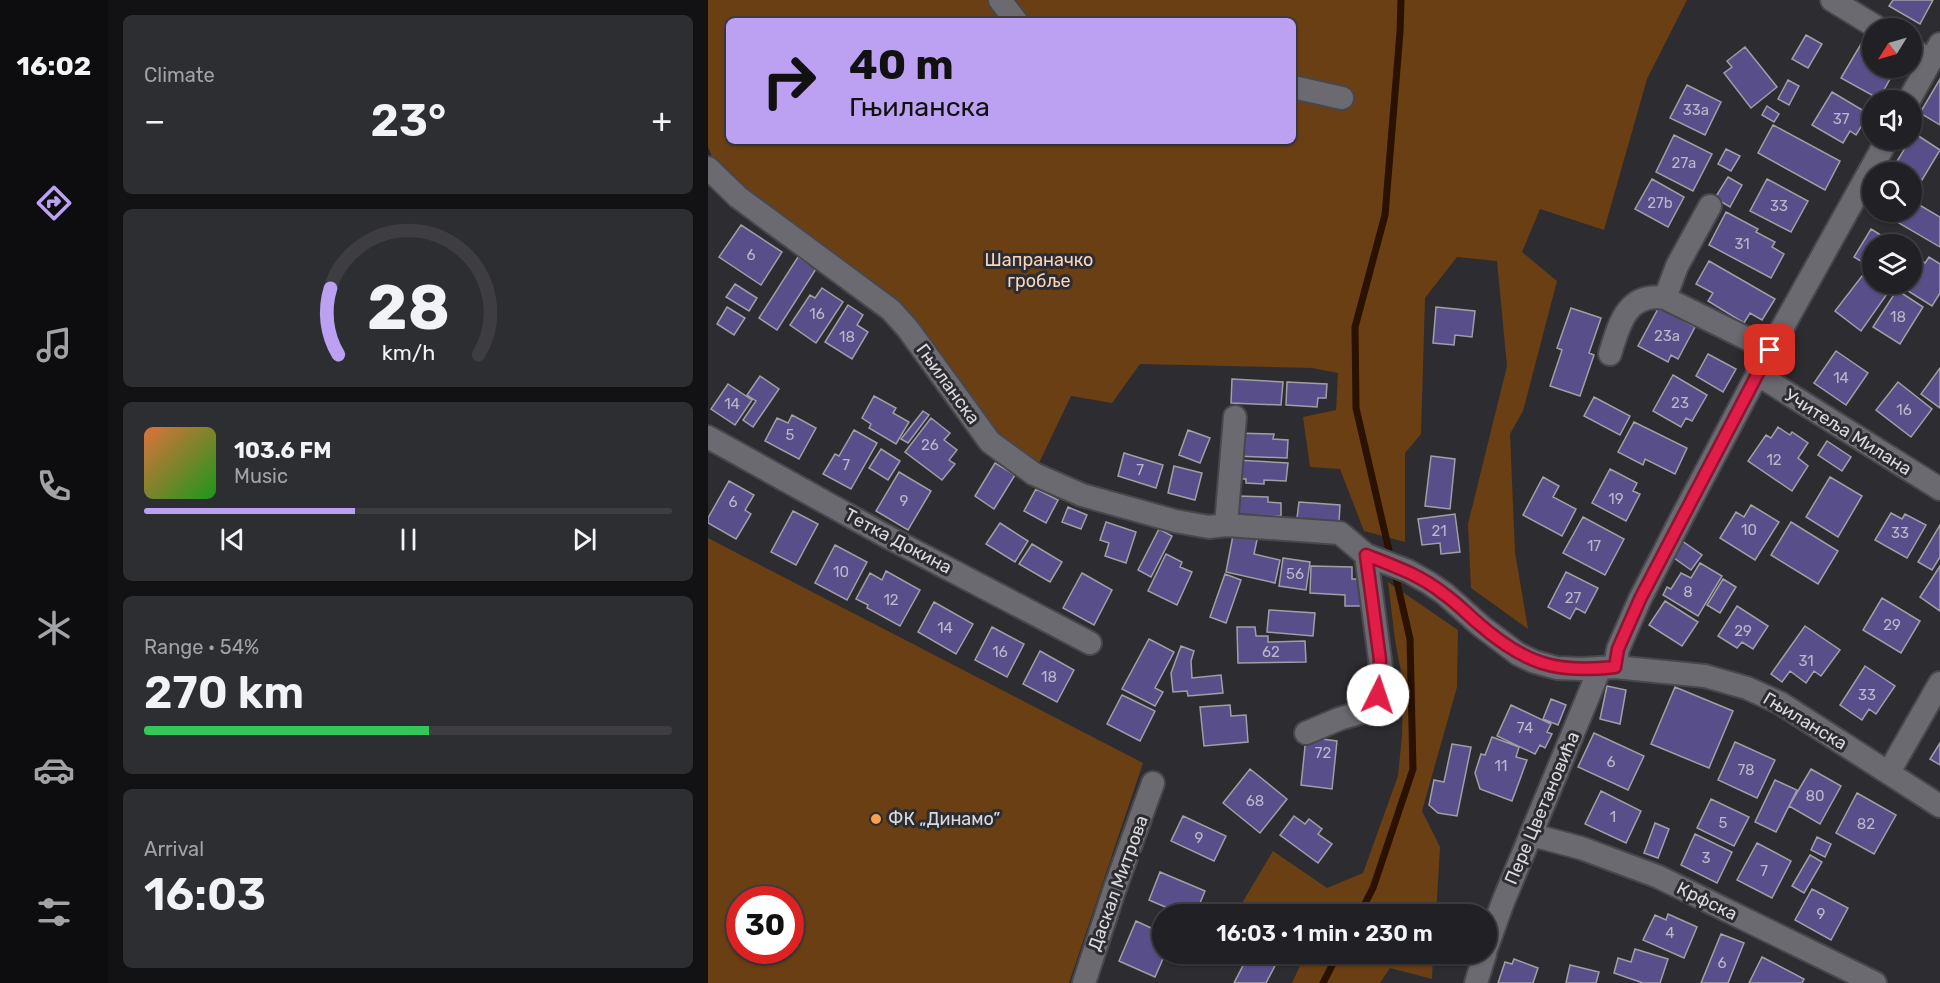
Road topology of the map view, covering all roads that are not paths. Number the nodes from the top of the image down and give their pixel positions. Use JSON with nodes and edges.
{"nodes":[{"id":1,"x":1000,"y":0,"type":"edge"},
{"id":2,"x":1832,"y":0,"type":"edge"},
{"id":3,"x":1014,"y":18,"type":"edge"},
{"id":4,"x":1862,"y":18,"type":"edge"},
{"id":5,"x":1935,"y":52,"type":"edge"},
{"id":6,"x":1296,"y":88,"type":"edge"},
{"id":7,"x":1914,"y":90,"type":"edge"},
{"id":8,"x":1342,"y":98,"type":"dead end"},
{"id":9,"x":1881,"y":150,"type":"edge"},
{"id":10,"x":708,"y":168,"type":"edge"},
{"id":11,"x":1710,"y":206,"type":"dead end"},
{"id":12,"x":1665,"y":298,"type":"junction"},
{"id":13,"x":1770,"y":350,"type":"junction"},
{"id":14,"x":1610,"y":354,"type":"dead end"},
{"id":15,"x":1757,"y":374,"type":"junction"},
{"id":16,"x":1235,"y":417,"type":"dead end"},
{"id":17,"x":708,"y":437,"type":"edge"},
{"id":18,"x":1940,"y":489,"type":"edge"},
{"id":19,"x":1226,"y":525,"type":"junction"},
{"id":20,"x":1369,"y":556,"type":"junction"},
{"id":21,"x":1090,"y":643,"type":"dead end"},
{"id":22,"x":1607,"y":668,"type":"junction"},
{"id":23,"x":1940,"y":683,"type":"edge"},
{"id":24,"x":1306,"y":733,"type":"dead end"},
{"id":25,"x":1889,"y":772,"type":"junction"},
{"id":26,"x":1153,"y":783,"type":"dead end"},
{"id":27,"x":1940,"y":806,"type":"edge"},
{"id":28,"x":1532,"y":835,"type":"junction"},
{"id":29,"x":1497,"y":919,"type":"edge"},
{"id":30,"x":1482,"y":964,"type":"edge"},
{"id":31,"x":1084,"y":983,"type":"edge"},
{"id":32,"x":1476,"y":983,"type":"edge"},
{"id":33,"x":1875,"y":983,"type":"edge"}],
"edges":[{"from":1,"to":3,"type":"street"},
{"from":2,"to":4,"type":"street"},
{"from":5,"to":7,"type":"street"},
{"from":6,"to":8,"type":"street"},
{"from":9,"to":13,"type":"street","name":"Пере Цветановића"},
{"from":10,"to":19,"type":"street","name":"Гњиланска"},
{"from":11,"to":12,"type":"street"},
{"from":12,"to":13,"type":"street"},
{"from":12,"to":14,"type":"street"},
{"from":13,"to":15,"type":"street","name":"Пере Цветановића"},
{"from":15,"to":18,"type":"street","name":"Учитеља Милана"},
{"from":15,"to":22,"type":"street","name":"Пере Цветановића"},
{"from":16,"to":19,"type":"street"},
{"from":17,"to":21,"type":"street","name":"Тетка Докина"},
{"from":19,"to":20,"type":"street","name":"Гњиланска"},
{"from":20,"to":22,"type":"street","name":"Гњиланска"},
{"from":20,"to":24,"type":"street"},
{"from":22,"to":25,"type":"street","name":"Гњиланска"},
{"from":22,"to":28,"type":"street","name":"Пере Цветановића"},
{"from":23,"to":25,"type":"street"},
{"from":25,"to":27,"type":"street","name":"Гњиланска"},
{"from":26,"to":31,"type":"street","name":"Даскал Митрова"},
{"from":28,"to":29,"type":"street","name":"Пере Цветановића"},
{"from":28,"to":33,"type":"street","name":"Крфска"},
{"from":30,"to":32,"type":"street"}]}
